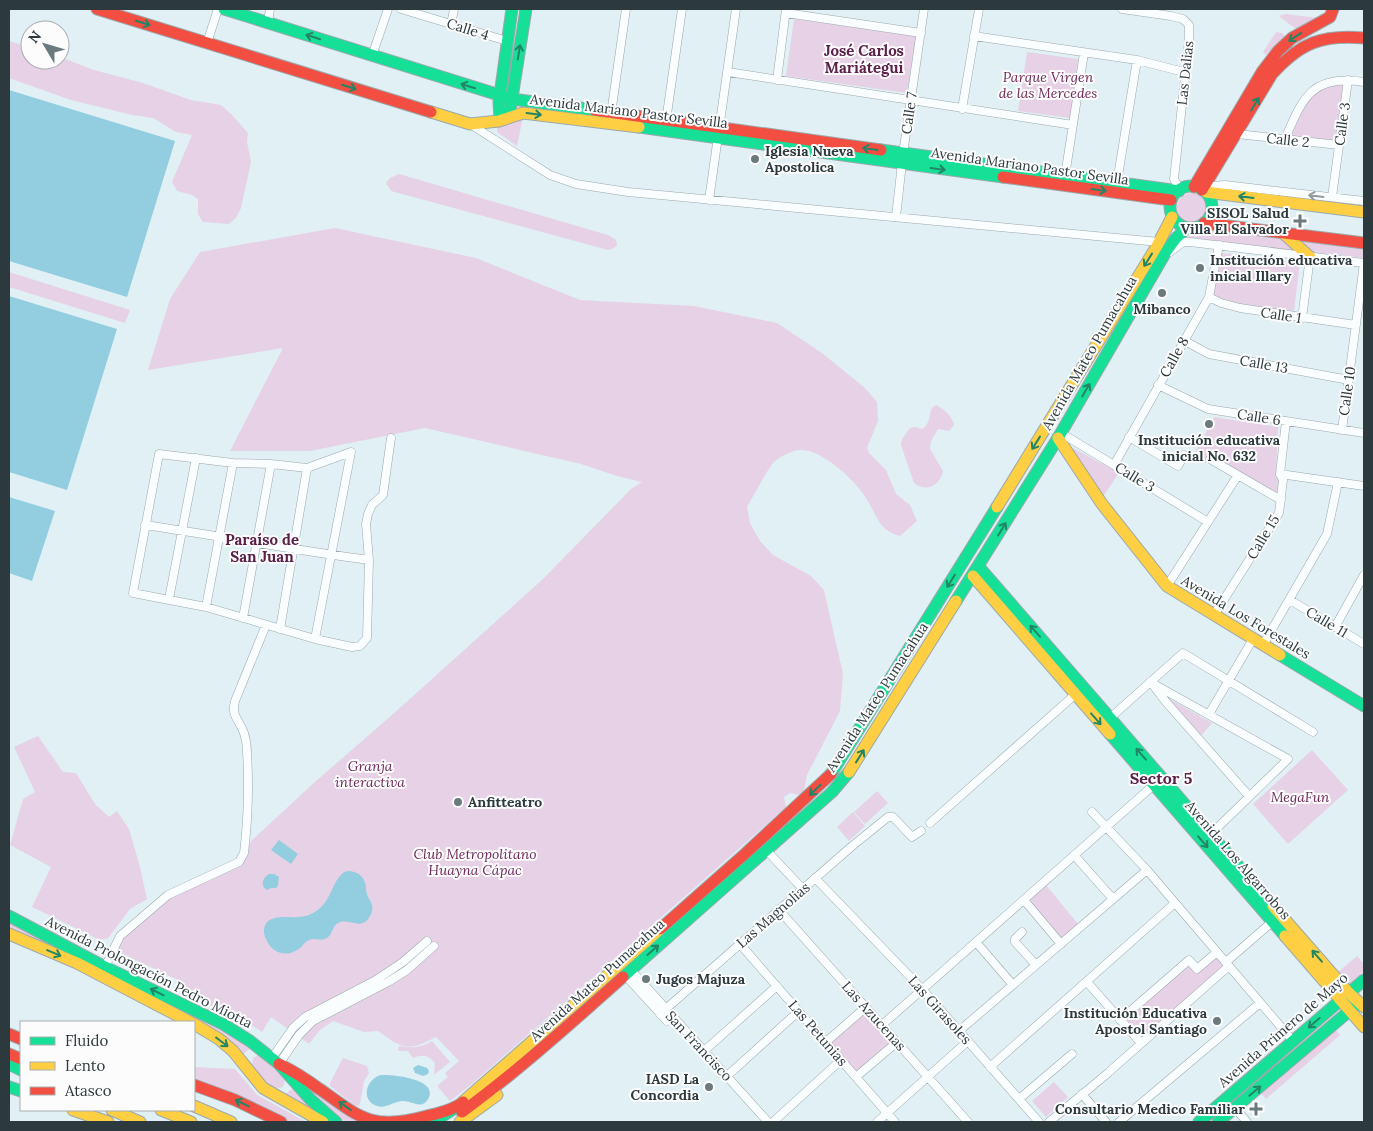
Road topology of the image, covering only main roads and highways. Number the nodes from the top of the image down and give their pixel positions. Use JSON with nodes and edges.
{"nodes":[{"id":1,"x":97,"y":9,"type":"edge"},
{"id":2,"x":224,"y":9,"type":"edge"},
{"id":3,"x":512,"y":9,"type":"edge"},
{"id":4,"x":526,"y":9,"type":"edge"},
{"id":5,"x":1333,"y":9,"type":"edge"},
{"id":6,"x":1364,"y":38,"type":"edge"},
{"id":7,"x":502,"y":78,"type":"junction"},
{"id":8,"x":515,"y":80,"type":"junction"},
{"id":9,"x":500,"y":95,"type":"junction"},
{"id":10,"x":512,"y":99,"type":"junction"},
{"id":11,"x":505,"y":119,"type":"junction"},
{"id":12,"x":719,"y":133,"type":"junction"},
{"id":13,"x":902,"y":159,"type":"junction"},
{"id":14,"x":1201,"y":190,"type":"junction"},
{"id":15,"x":1177,"y":193,"type":"junction"},
{"id":16,"x":1364,"y":212,"type":"edge"},
{"id":17,"x":1172,"y":217,"type":"junction"},
{"id":18,"x":1204,"y":223,"type":"junction"},
{"id":19,"x":1187,"y":228,"type":"junction"},
{"id":20,"x":1283,"y":233,"type":"junction"},
{"id":21,"x":1364,"y":243,"type":"edge"},
{"id":22,"x":1310,"y":257,"type":"road end"},
{"id":23,"x":1060,"y":435,"type":"junction"},
{"id":24,"x":976,"y":571,"type":"junction"},
{"id":25,"x":1079,"y":691,"type":"junction"},
{"id":26,"x":1364,"y":706,"type":"edge"},
{"id":27,"x":1158,"y":781,"type":"junction"},
{"id":28,"x":9,"y":916,"type":"edge"},
{"id":29,"x":9,"y":934,"type":"edge"},
{"id":30,"x":1364,"y":980,"type":"edge"},
{"id":31,"x":1344,"y":997,"type":"junction"},
{"id":32,"x":1363,"y":1002,"type":"edge"},
{"id":33,"x":1350,"y":1011,"type":"junction"},
{"id":34,"x":188,"y":1021,"type":"edge"},
{"id":35,"x":195,"y":1025,"type":"edge"},
{"id":36,"x":1364,"y":1027,"type":"edge"},
{"id":37,"x":261,"y":1049,"type":"junction"},
{"id":38,"x":276,"y":1061,"type":"junction"},
{"id":39,"x":245,"y":1065,"type":"junction"},
{"id":40,"x":291,"y":1078,"type":"junction"},
{"id":41,"x":198,"y":1086,"type":"edge"},
{"id":42,"x":273,"y":1094,"type":"junction"},
{"id":43,"x":195,"y":1106,"type":"edge"},
{"id":44,"x":76,"y":1111,"type":"edge"},
{"id":45,"x":114,"y":1111,"type":"edge"},
{"id":46,"x":164,"y":1111,"type":"edge"},
{"id":47,"x":460,"y":1113,"type":"edge"},
{"id":48,"x":108,"y":1122,"type":"edge"},
{"id":49,"x":140,"y":1122,"type":"edge"},
{"id":50,"x":192,"y":1122,"type":"edge"},
{"id":51,"x":231,"y":1122,"type":"edge"},
{"id":52,"x":281,"y":1122,"type":"edge"},
{"id":53,"x":323,"y":1122,"type":"edge"},
{"id":54,"x":336,"y":1122,"type":"edge"},
{"id":55,"x":433,"y":1122,"type":"edge"},
{"id":56,"x":446,"y":1122,"type":"edge"},
{"id":57,"x":1198,"y":1122,"type":"edge"},
{"id":58,"x":1218,"y":1122,"type":"edge"}],
"edges":[{"from":1,"to":11,"type":"main road","name":"Avenida Mariano Pastor Sevilla","one_way":true},
{"from":9,"to":2,"type":"main road","name":"Avenida Mariano Pastor Sevilla","one_way":true},
{"from":3,"to":7,"type":"main road"},
{"from":8,"to":4,"type":"main road","one_way":true},
{"from":5,"to":14,"type":"main road","one_way":true},
{"from":14,"to":6,"type":"main road","one_way":true},
{"from":7,"to":8,"type":"main road"},
{"from":7,"to":9,"type":"main road"},
{"from":8,"to":10,"type":"main road"},
{"from":9,"to":10,"type":"main road","name":"Avenida Mariano Pastor Sevilla"},
{"from":9,"to":11,"type":"main road"},
{"from":10,"to":11,"type":"main road"},
{"from":10,"to":12,"type":"main road","name":"Avenida Mariano Pastor Sevilla"},
{"from":11,"to":12,"type":"main road","name":"Avenida Mariano Pastor Sevilla","one_way":true},
{"from":12,"to":13,"type":"main road","name":"Avenida Mariano Pastor Sevilla"},
{"from":13,"to":15,"type":"main road","name":"Avenida Mariano Pastor Sevilla","one_way":true},
{"from":13,"to":15,"type":"main road","name":"Avenida Mariano Pastor Sevilla"},
{"from":14,"to":15,"type":"main road"},
{"from":16,"to":14,"type":"main road","one_way":true},
{"from":14,"to":18,"type":"main road"},
{"from":15,"to":17,"type":"main road"},
{"from":17,"to":19,"type":"main road"},
{"from":17,"to":47,"type":"main road","name":"Avenida Mateo Pumacahua","one_way":true},
{"from":18,"to":19,"type":"main road"},
{"from":18,"to":20,"type":"main road"},
{"from":23,"to":19,"type":"main road","name":"Avenida Mateo Pumacahua","one_way":true},
{"from":20,"to":21,"type":"main road"},
{"from":20,"to":22,"type":"main road"},
{"from":24,"to":23,"type":"main road","name":"Avenida Mateo Pumacahua","one_way":true},
{"from":23,"to":26,"type":"main road","name":"Avenida Los Forestales"},
{"from":24,"to":25,"type":"main road","name":"Avenida Los Algarrobos"},
{"from":47,"to":24,"type":"main road","name":"Avenida Mateo Pumacahua","one_way":true},
{"from":25,"to":27,"type":"main road","name":"Avenida Los Algarrobos","one_way":true},
{"from":27,"to":25,"type":"main road","name":"Avenida Los Algarrobos","one_way":true},
{"from":27,"to":31,"type":"main road","name":"Avenida Los Algarrobos","one_way":true},
{"from":31,"to":27,"type":"main road","name":"Avenida Los Algarrobos","one_way":true},
{"from":37,"to":28,"type":"main road","name":"Avenida Prolongación Pedro Miotta","one_way":true},
{"from":29,"to":34,"type":"main road","name":"Avenida Prolongación Pedro Miotta","one_way":true},
{"from":30,"to":31,"type":"main road","name":"Avenida Primero de Mayo"},
{"from":31,"to":32,"type":"main road","name":"Avenida Los Algarrobos"},
{"from":31,"to":33,"type":"main road","name":"Avenida Los Algarrobos"},
{"from":31,"to":57,"type":"main road","name":"Avenida Primero de Mayo","one_way":true},
{"from":32,"to":33,"type":"main road","name":"Avenida Primero de Mayo"},
{"from":33,"to":36,"type":"main road","name":"Avenida Los Algarrobos"},
{"from":58,"to":33,"type":"main road","name":"Avenida Primero de Mayo","one_way":true},
{"from":35,"to":39,"type":"main road","name":"Avenida Prolongación Pedro Miotta","one_way":true},
{"from":37,"to":38,"type":"main road","name":"Avenida Prolongación Pedro Miotta"},
{"from":37,"to":39,"type":"main road"},
{"from":38,"to":40,"type":"main road","name":"Avenida Prolongación Pedro Miotta"},
{"from":47,"to":38,"type":"main road","one_way":true},
{"from":39,"to":42,"type":"main road","name":"Avenida Prolongación Pedro Miotta"},
{"from":40,"to":42,"type":"main road"},
{"from":40,"to":54,"type":"main road","name":"Avenida Prolongación Pedro Miotta"},
{"from":52,"to":41,"type":"main road","one_way":true},
{"from":42,"to":53,"type":"main road","name":"Avenida Prolongación Pedro Miotta"},
{"from":43,"to":51,"type":"main road"},
{"from":44,"to":48,"type":"main road"},
{"from":45,"to":49,"type":"main road"},
{"from":46,"to":50,"type":"main road"},
{"from":47,"to":55,"type":"main road"},
{"from":47,"to":56,"type":"main road"}]}
